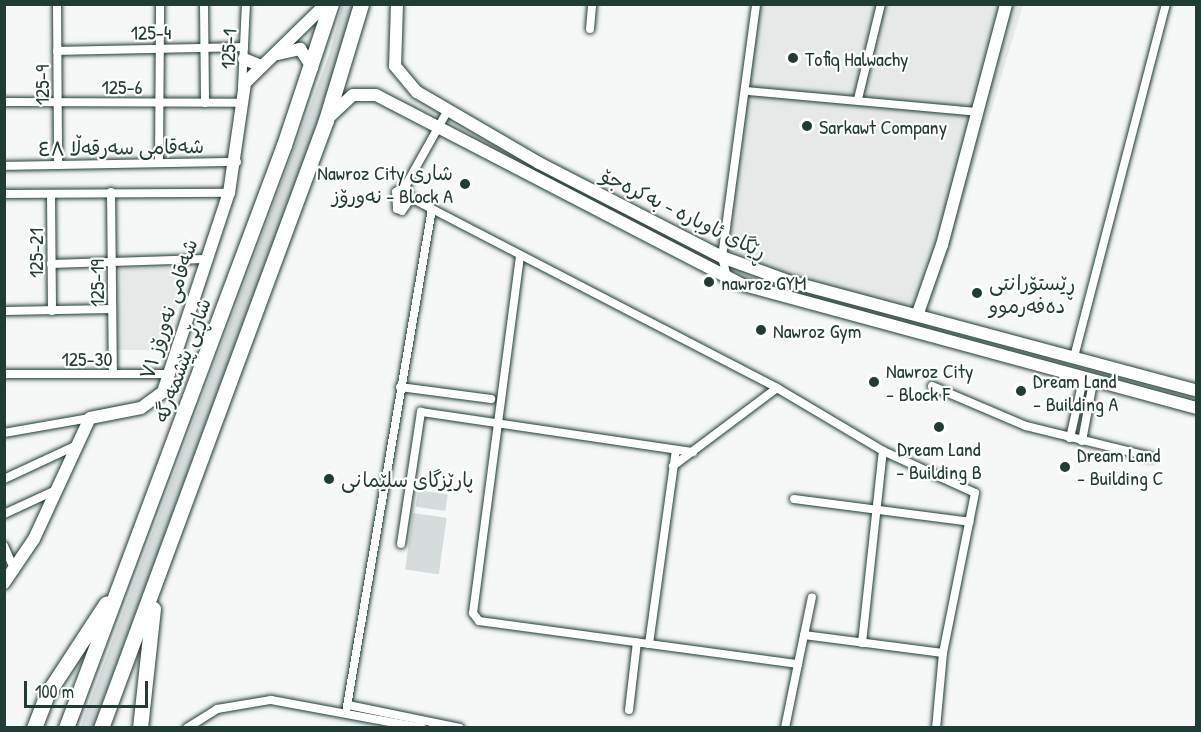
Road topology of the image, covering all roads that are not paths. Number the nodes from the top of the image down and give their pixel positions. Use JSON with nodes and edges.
{"nodes":[{"id":1,"x":57,"y":4,"type":"edge"},
{"id":2,"x":160,"y":4,"type":"edge"},
{"id":3,"x":204,"y":4,"type":"edge"},
{"id":4,"x":246,"y":4,"type":"edge"},
{"id":5,"x":326,"y":4,"type":"edge"},
{"id":6,"x":331,"y":4,"type":"edge"},
{"id":7,"x":361,"y":4,"type":"edge"},
{"id":8,"x":397,"y":4,"type":"edge"},
{"id":9,"x":592,"y":4,"type":"edge"},
{"id":10,"x":756,"y":4,"type":"edge"},
{"id":11,"x":881,"y":4,"type":"edge"},
{"id":12,"x":1006,"y":4,"type":"edge"},
{"id":13,"x":1166,"y":4,"type":"edge"},
{"id":14,"x":590,"y":29,"type":"dead end"},
{"id":15,"x":159,"y":48,"type":"junction"},
{"id":16,"x":204,"y":48,"type":"junction"},
{"id":17,"x":57,"y":51,"type":"junction"},
{"id":18,"x":244,"y":53,"type":"junction"},
{"id":19,"x":264,"y":61,"type":"junction"},
{"id":20,"x":312,"y":69,"type":"junction"},
{"id":21,"x":747,"y":91,"type":"junction"},
{"id":22,"x":241,"y":99,"type":"junction"},
{"id":23,"x":858,"y":99,"type":"junction"},
{"id":24,"x":4,"y":102,"type":"edge"},
{"id":25,"x":58,"y":102,"type":"junction"},
{"id":26,"x":158,"y":103,"type":"junction"},
{"id":27,"x":204,"y":103,"type":"junction"},
{"id":28,"x":448,"y":110,"type":"junction"},
{"id":29,"x":978,"y":112,"type":"junction"},
{"id":30,"x":326,"y":120,"type":"junction"},
{"id":31,"x":437,"y":129,"type":"junction"},
{"id":32,"x":159,"y":162,"type":"junction"},
{"id":33,"x":237,"y":162,"type":"junction"},
{"id":34,"x":58,"y":165,"type":"junction"},
{"id":35,"x":4,"y":166,"type":"edge"},
{"id":36,"x":406,"y":185,"type":"junction"},
{"id":37,"x":111,"y":192,"type":"junction"},
{"id":38,"x":229,"y":193,"type":"junction"},
{"id":39,"x":4,"y":194,"type":"edge"},
{"id":40,"x":51,"y":194,"type":"junction"},
{"id":41,"x":409,"y":197,"type":"junction"},
{"id":42,"x":432,"y":209,"type":"junction"},
{"id":43,"x":695,"y":244,"type":"junction"},
{"id":44,"x":520,"y":256,"type":"junction"},
{"id":45,"x":722,"y":257,"type":"junction"},
{"id":46,"x":204,"y":259,"type":"junction"},
{"id":47,"x":112,"y":260,"type":"junction"},
{"id":48,"x":691,"y":262,"type":"junction"},
{"id":49,"x":51,"y":264,"type":"junction"},
{"id":50,"x":747,"y":268,"type":"junction"},
{"id":51,"x":727,"y":279,"type":"junction"},
{"id":52,"x":740,"y":284,"type":"junction"},
{"id":53,"x":112,"y":309,"type":"junction"},
{"id":54,"x":4,"y":311,"type":"edge"},
{"id":55,"x":52,"y":311,"type":"junction"},
{"id":56,"x":918,"y":313,"type":"junction"},
{"id":57,"x":1074,"y":357,"type":"junction"},
{"id":58,"x":4,"y":374,"type":"edge"},
{"id":59,"x":112,"y":374,"type":"junction"},
{"id":60,"x":169,"y":374,"type":"junction"},
{"id":61,"x":1088,"y":381,"type":"junction"},
{"id":62,"x":932,"y":386,"type":"dead end"},
{"id":63,"x":400,"y":387,"type":"junction"},
{"id":64,"x":777,"y":388,"type":"junction"},
{"id":65,"x":1197,"y":390,"type":"edge"},
{"id":66,"x":490,"y":399,"type":"dead end"},
{"id":67,"x":1197,"y":408,"type":"edge"},
{"id":68,"x":90,"y":418,"type":"junction"},
{"id":69,"x":498,"y":423,"type":"junction"},
{"id":70,"x":4,"y":433,"type":"edge"},
{"id":71,"x":1070,"y":438,"type":"junction"},
{"id":72,"x":1082,"y":441,"type":"junction"},
{"id":73,"x":78,"y":444,"type":"junction"},
{"id":74,"x":676,"y":450,"type":"junction"},
{"id":75,"x":883,"y":451,"type":"junction"},
{"id":76,"x":693,"y":452,"type":"junction"},
{"id":77,"x":1151,"y":457,"type":"dead end"},
{"id":78,"x":674,"y":466,"type":"junction"},
{"id":79,"x":4,"y":479,"type":"edge"},
{"id":80,"x":56,"y":489,"type":"junction"},
{"id":81,"x":794,"y":499,"type":"dead end"},
{"id":82,"x":878,"y":510,"type":"junction"},
{"id":83,"x":4,"y":514,"type":"edge"},
{"id":84,"x":970,"y":522,"type":"junction"},
{"id":85,"x":401,"y":544,"type":"dead end"},
{"id":86,"x":4,"y":546,"type":"edge"},
{"id":87,"x":134,"y":551,"type":"junction"},
{"id":88,"x":162,"y":562,"type":"junction"},
{"id":89,"x":15,"y":572,"type":"junction"},
{"id":90,"x":4,"y":583,"type":"edge"},
{"id":91,"x":812,"y":597,"type":"dead end"},
{"id":92,"x":804,"y":635,"type":"junction"},
{"id":93,"x":637,"y":642,"type":"junction"},
{"id":94,"x":862,"y":643,"type":"junction"},
{"id":95,"x":649,"y":644,"type":"junction"},
{"id":96,"x":943,"y":653,"type":"junction"},
{"id":97,"x":798,"y":664,"type":"junction"},
{"id":98,"x":347,"y":709,"type":"junction"},
{"id":99,"x":629,"y":710,"type":"dead end"},
{"id":100,"x":34,"y":728,"type":"edge"},
{"id":101,"x":66,"y":728,"type":"edge"},
{"id":102,"x":101,"y":728,"type":"edge"},
{"id":103,"x":140,"y":728,"type":"edge"},
{"id":104,"x":187,"y":728,"type":"edge"},
{"id":105,"x":422,"y":728,"type":"edge"},
{"id":106,"x":460,"y":728,"type":"edge"},
{"id":107,"x":784,"y":728,"type":"edge"},
{"id":108,"x":936,"y":728,"type":"edge"}],
"edges":[{"from":1,"to":17,"type":"street","name":"125-9"},
{"from":2,"to":15,"type":"street"},
{"from":3,"to":16,"type":"street"},
{"from":4,"to":18,"type":"street","name":"125-1"},
{"from":5,"to":19,"type":"main road","name":"شەقامی نەورۆز ٧١"},
{"from":6,"to":20,"type":"highway","name":"شاڕێی پێشمەرگە"},
{"from":7,"to":30,"type":"highway"},
{"from":8,"to":28,"type":"main road","name":"ڕێگای ئاوبارە - بەکرەجۆ"},
{"from":9,"to":14,"type":"street"},
{"from":10,"to":21,"type":"street"},
{"from":11,"to":23,"type":"street"},
{"from":12,"to":29,"type":"main road"},
{"from":13,"to":57,"type":"street"},
{"from":15,"to":16,"type":"street","name":"125-4"},
{"from":15,"to":17,"type":"street","name":"125-4"},
{"from":15,"to":26,"type":"street"},
{"from":16,"to":18,"type":"street","name":"125-4"},
{"from":16,"to":27,"type":"street"},
{"from":17,"to":25,"type":"street","name":"125-9"},
{"from":18,"to":19,"type":"main road"},
{"from":18,"to":22,"type":"street","name":"125-1"},
{"from":19,"to":20,"type":"main road"},
{"from":19,"to":22,"type":"main road","name":"شەقامی نەورۆز ٧١"},
{"from":20,"to":87,"type":"highway","name":"شاڕێی پێشمەرگە"},
{"from":21,"to":23,"type":"street"},
{"from":21,"to":45,"type":"street"},
{"from":22,"to":27,"type":"street","name":"125-6"},
{"from":22,"to":33,"type":"main road","name":"شەقامی نەورۆز ٧١"},
{"from":23,"to":29,"type":"street"},
{"from":24,"to":25,"type":"street","name":"125-6"},
{"from":25,"to":26,"type":"street","name":"125-6"},
{"from":25,"to":34,"type":"street","name":"125-9"},
{"from":26,"to":27,"type":"street","name":"125-6"},
{"from":26,"to":32,"type":"street"},
{"from":28,"to":31,"type":"street"},
{"from":28,"to":43,"type":"main road","name":"ڕێگای ئاوبارە - بەکرەجۆ"},
{"from":29,"to":56,"type":"main road"},
{"from":30,"to":31,"type":"main road"},
{"from":30,"to":88,"type":"highway"},
{"from":31,"to":36,"type":"street"},
{"from":31,"to":48,"type":"main road"},
{"from":32,"to":33,"type":"street","name":"شەقامی سەرقەڵا ٤٨"},
{"from":32,"to":34,"type":"street","name":"شەقامی سەرقەڵا ٤٨"},
{"from":33,"to":38,"type":"main road","name":"شەقامی نەورۆز ٧١"},
{"from":34,"to":35,"type":"street","name":"شەقامی سەرقەڵا ٤٨"},
{"from":36,"to":41,"type":"street"},
{"from":36,"to":41,"type":"street"},
{"from":37,"to":38,"type":"street"},
{"from":37,"to":40,"type":"street"},
{"from":37,"to":47,"type":"street","name":"125-19"},
{"from":38,"to":46,"type":"main road","name":"شەقامی نەورۆز ٧١"},
{"from":39,"to":40,"type":"street"},
{"from":40,"to":49,"type":"street","name":"125-21"},
{"from":41,"to":42,"type":"street"},
{"from":42,"to":44,"type":"street"},
{"from":42,"to":63,"type":"street"},
{"from":43,"to":45,"type":"main road","name":"ڕێگای ئاوبارە - بەکرەجۆ"},
{"from":43,"to":48,"type":"main road"},
{"from":44,"to":64,"type":"street"},
{"from":44,"to":69,"type":"street"},
{"from":45,"to":48,"type":"street"},
{"from":45,"to":50,"type":"main road","name":"ڕێگای ئاوبارە - بەکرەجۆ"},
{"from":45,"to":51,"type":"street"},
{"from":46,"to":47,"type":"street"},
{"from":46,"to":60,"type":"main road","name":"شەقامی نەورۆز ٧١"},
{"from":47,"to":49,"type":"street"},
{"from":47,"to":53,"type":"street","name":"125-19"},
{"from":48,"to":51,"type":"main road"},
{"from":49,"to":55,"type":"street","name":"125-21"},
{"from":50,"to":52,"type":"main road"},
{"from":50,"to":56,"type":"main road","name":"ڕێگای ئاوبارە - بەکرەجۆ"},
{"from":51,"to":52,"type":"main road"},
{"from":52,"to":61,"type":"main road"},
{"from":53,"to":55,"type":"street"},
{"from":53,"to":59,"type":"street","name":"125-19"},
{"from":54,"to":55,"type":"street"},
{"from":56,"to":57,"type":"main road","name":"ڕێگای ئاوبارە - بەکرەجۆ"},
{"from":57,"to":65,"type":"main road","name":"ڕێگای ئاوبارە - بەکرەجۆ"},
{"from":58,"to":59,"type":"street","name":"125-30"},
{"from":59,"to":60,"type":"street","name":"125-30"},
{"from":60,"to":68,"type":"main road","name":"شەقامی نەورۆز ٧١"},
{"from":61,"to":67,"type":"main road"},
{"from":61,"to":71,"type":"street"},
{"from":61,"to":72,"type":"street"},
{"from":62,"to":71,"type":"street"},
{"from":63,"to":66,"type":"street"},
{"from":63,"to":98,"type":"street"},
{"from":64,"to":75,"type":"street"},
{"from":64,"to":76,"type":"street"},
{"from":68,"to":70,"type":"street"},
{"from":68,"to":73,"type":"main road"},
{"from":69,"to":74,"type":"street"},
{"from":69,"to":85,"type":"street"},
{"from":69,"to":93,"type":"street"},
{"from":71,"to":72,"type":"street"},
{"from":72,"to":77,"type":"street"},
{"from":73,"to":79,"type":"street"},
{"from":73,"to":80,"type":"main road"},
{"from":74,"to":76,"type":"street"},
{"from":74,"to":78,"type":"street"},
{"from":75,"to":82,"type":"street"},
{"from":75,"to":84,"type":"street"},
{"from":76,"to":78,"type":"street"},
{"from":78,"to":95,"type":"street"},
{"from":80,"to":83,"type":"street"},
{"from":80,"to":89,"type":"main road"},
{"from":81,"to":82,"type":"street"},
{"from":82,"to":84,"type":"street"},
{"from":82,"to":94,"type":"street"},
{"from":84,"to":96,"type":"street"},
{"from":86,"to":89,"type":"street"},
{"from":87,"to":100,"type":"highway"},
{"from":87,"to":101,"type":"highway","name":"شاڕێی پێشمەرگە"},
{"from":88,"to":102,"type":"highway"},
{"from":88,"to":103,"type":"highway"},
{"from":89,"to":90,"type":"main road"},
{"from":91,"to":92,"type":"street"},
{"from":92,"to":94,"type":"street"},
{"from":92,"to":97,"type":"street"},
{"from":93,"to":95,"type":"street"},
{"from":93,"to":99,"type":"street"},
{"from":94,"to":96,"type":"street"},
{"from":95,"to":97,"type":"street"},
{"from":96,"to":108,"type":"street"},
{"from":97,"to":107,"type":"street"},
{"from":98,"to":104,"type":"street"},
{"from":98,"to":105,"type":"street"},
{"from":98,"to":106,"type":"street"}]}
